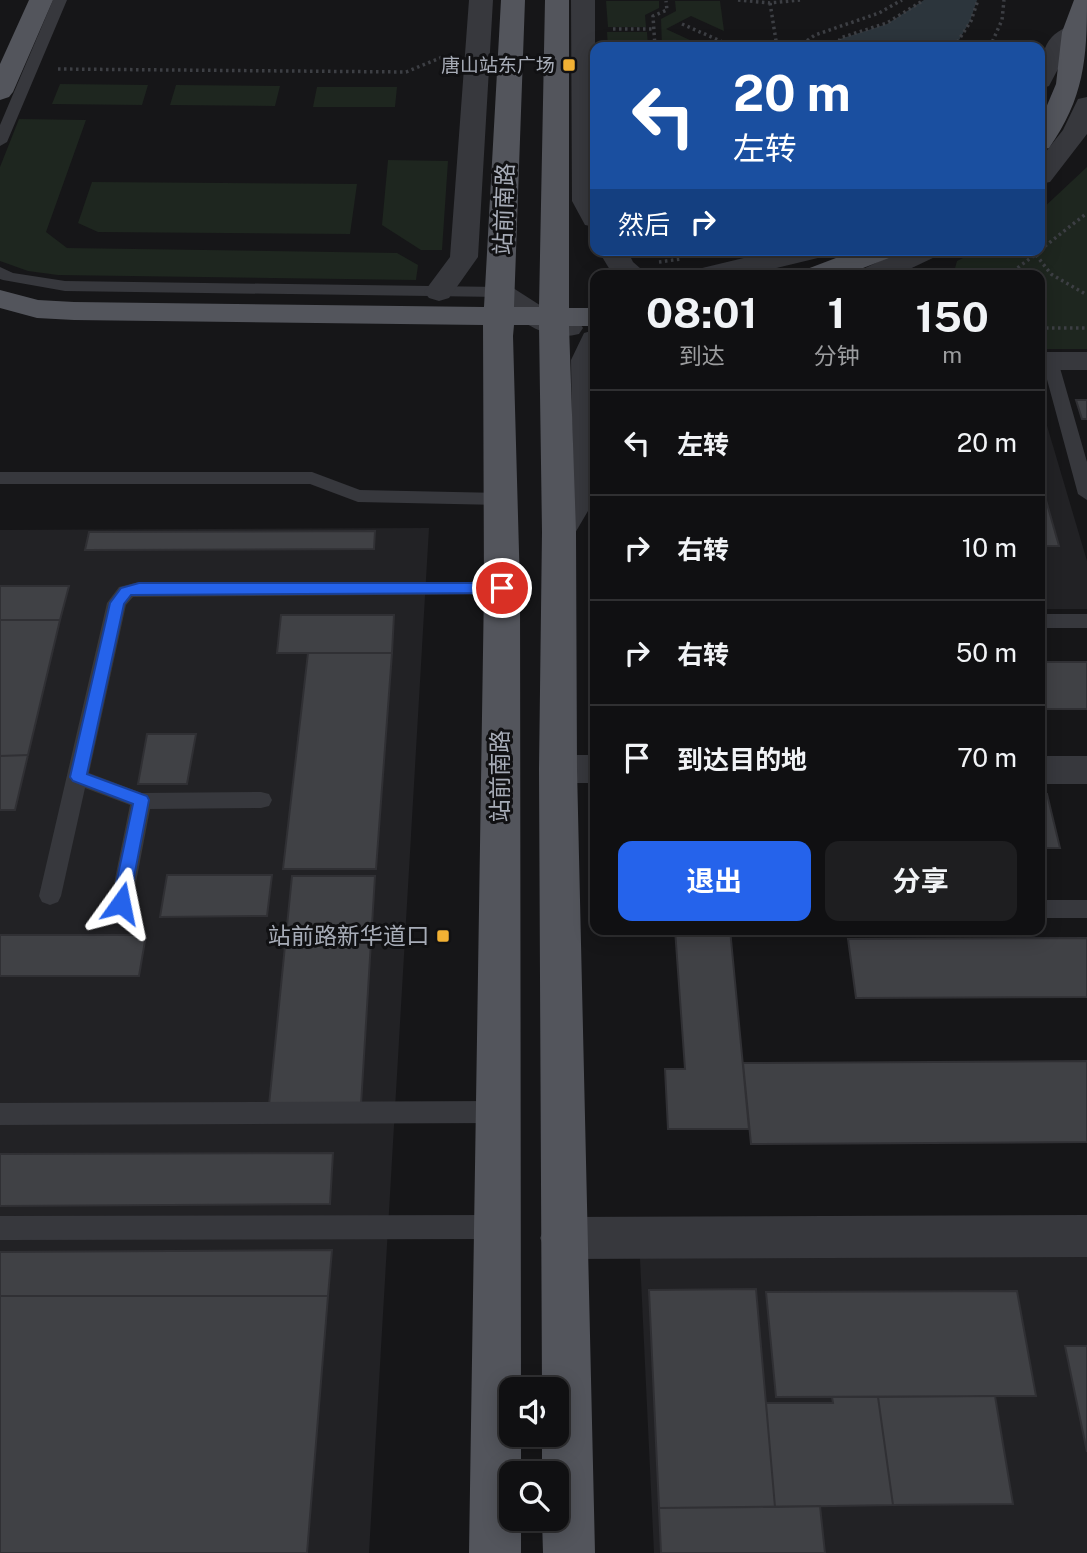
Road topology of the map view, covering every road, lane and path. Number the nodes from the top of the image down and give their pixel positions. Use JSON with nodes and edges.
{"nodes":[{"id":1,"x":41,"y":0,"type":"edge"},
{"id":2,"x":60,"y":0,"type":"edge"},
{"id":3,"x":481,"y":0,"type":"edge"},
{"id":4,"x":513,"y":0,"type":"edge"},
{"id":5,"x":556,"y":0,"type":"edge"},
{"id":6,"x":583,"y":0,"type":"edge"},
{"id":7,"x":738,"y":0,"type":"edge"},
{"id":8,"x":800,"y":0,"type":"edge"},
{"id":9,"x":902,"y":0,"type":"edge"},
{"id":10,"x":924,"y":0,"type":"edge"},
{"id":11,"x":978,"y":0,"type":"edge"},
{"id":12,"x":1004,"y":0,"type":"edge"},
{"id":13,"x":1065,"y":0,"type":"edge"},
{"id":14,"x":1086,"y":0,"type":"edge"},
{"id":15,"x":666,"y":1,"type":"edge"},
{"id":16,"x":770,"y":3,"type":"junction"},
{"id":17,"x":682,"y":24,"type":"dead end"},
{"id":18,"x":600,"y":29,"type":"dead end"},
{"id":19,"x":654,"y":29,"type":"junction"},
{"id":20,"x":1074,"y":32,"type":"junction"},
{"id":21,"x":655,"y":42,"type":"edge"},
{"id":22,"x":723,"y":42,"type":"edge"},
{"id":23,"x":776,"y":42,"type":"edge"},
{"id":24,"x":808,"y":42,"type":"edge"},
{"id":25,"x":839,"y":42,"type":"edge"},
{"id":26,"x":957,"y":42,"type":"edge"},
{"id":27,"x":992,"y":42,"type":"edge"},
{"id":28,"x":445,"y":57,"type":"dead end"},
{"id":29,"x":45,"y":69,"type":"dead end"},
{"id":30,"x":1045,"y":71,"type":"edge"},
{"id":31,"x":0,"y":92,"type":"edge"},
{"id":32,"x":1087,"y":105,"type":"edge"},
{"id":33,"x":1045,"y":134,"type":"edge"},
{"id":34,"x":0,"y":142,"type":"edge"},
{"id":35,"x":1045,"y":170,"type":"edge"},
{"id":36,"x":590,"y":209,"type":"edge"},
{"id":37,"x":1087,"y":213,"type":"edge"},
{"id":38,"x":1045,"y":246,"type":"edge"},
{"id":39,"x":615,"y":256,"type":"edge"},
{"id":40,"x":771,"y":256,"type":"edge"},
{"id":41,"x":912,"y":256,"type":"edge"},
{"id":42,"x":1033,"y":256,"type":"edge"},
{"id":43,"x":1040,"y":256,"type":"edge"},
{"id":44,"x":697,"y":266,"type":"edge"},
{"id":45,"x":882,"y":268,"type":"edge"},
{"id":46,"x":644,"y":269,"type":"edge"},
{"id":47,"x":863,"y":270,"type":"edge"},
{"id":48,"x":1015,"y":270,"type":"edge"},
{"id":49,"x":0,"y":272,"type":"edge"},
{"id":50,"x":439,"y":292,"type":"junction"},
{"id":51,"x":500,"y":292,"type":"junction"},
{"id":52,"x":1087,"y":295,"type":"edge"},
{"id":53,"x":0,"y":299,"type":"edge"},
{"id":54,"x":590,"y":317,"type":"edge"},
{"id":55,"x":0,"y":327,"type":"edge"},
{"id":56,"x":554,"y":327,"type":"junction"},
{"id":57,"x":1045,"y":328,"type":"edge"},
{"id":58,"x":1087,"y":328,"type":"edge"},
{"id":59,"x":499,"y":336,"type":"junction"},
{"id":60,"x":590,"y":346,"type":"edge"},
{"id":61,"x":1087,"y":360,"type":"edge"},
{"id":62,"x":1045,"y":361,"type":"edge"},
{"id":63,"x":0,"y":478,"type":"edge"},
{"id":64,"x":590,"y":479,"type":"edge"},
{"id":65,"x":1087,"y":492,"type":"edge"},
{"id":66,"x":501,"y":499,"type":"junction"},
{"id":67,"x":559,"y":532,"type":"junction"},
{"id":68,"x":502,"y":588,"type":"junction"},
{"id":69,"x":1045,"y":621,"type":"edge"},
{"id":70,"x":1087,"y":621,"type":"edge"},
{"id":71,"x":576,"y":769,"type":"edge"},
{"id":72,"x":1045,"y":770,"type":"edge"},
{"id":73,"x":1087,"y":770,"type":"edge"},
{"id":74,"x":78,"y":777,"type":"junction"},
{"id":75,"x":141,"y":800,"type":"junction"},
{"id":76,"x":261,"y":800,"type":"dead end"},
{"id":77,"x":50,"y":896,"type":"dead end"},
{"id":78,"x":121,"y":903,"type":"dead end"},
{"id":79,"x":1045,"y":909,"type":"edge"},
{"id":80,"x":1087,"y":909,"type":"edge"},
{"id":81,"x":498,"y":1112,"type":"junction"},
{"id":82,"x":0,"y":1114,"type":"edge"},
{"id":83,"x":498,"y":1227,"type":"junction"},
{"id":84,"x":0,"y":1228,"type":"edge"},
{"id":85,"x":1087,"y":1237,"type":"edge"},
{"id":86,"x":564,"y":1238,"type":"junction"},
{"id":87,"x":495,"y":1553,"type":"edge"},
{"id":88,"x":569,"y":1553,"type":"edge"}],
"edges":[{"from":1,"to":31,"type":"main road"},
{"from":2,"to":34,"type":"lane"},
{"from":3,"to":50,"type":"street"},
{"from":4,"to":51,"type":"main road","name":"站前南路"},
{"from":5,"to":56,"type":"main road"},
{"from":6,"to":36,"type":"street"},
{"from":7,"to":16,"type":"path"},
{"from":8,"to":16,"type":"path"},
{"from":9,"to":24,"type":"path"},
{"from":10,"to":25,"type":"path"},
{"from":11,"to":26,"type":"path"},
{"from":12,"to":27,"type":"path"},
{"from":13,"to":20,"type":"main road"},
{"from":14,"to":20,"type":"main road"},
{"from":15,"to":19,"type":"path"},
{"from":16,"to":23,"type":"path"},
{"from":17,"to":22,"type":"path"},
{"from":18,"to":19,"type":"path"},
{"from":19,"to":21,"type":"path"},
{"from":20,"to":30,"type":"street"},
{"from":20,"to":33,"type":"main road"},
{"from":28,"to":29,"type":"path"},
{"from":32,"to":35,"type":"street"},
{"from":37,"to":38,"type":"path"},
{"from":39,"to":46,"type":"street"},
{"from":40,"to":44,"type":"street"},
{"from":41,"to":45,"type":"street"},
{"from":42,"to":48,"type":"path"},
{"from":43,"to":52,"type":"path"},
{"from":44,"to":46,"type":"path"},
{"from":45,"to":47,"type":"main road"},
{"from":49,"to":50,"type":"lane"},
{"from":50,"to":51,"type":"lane"},
{"from":51,"to":56,"type":"street"},
{"from":51,"to":59,"type":"main road","name":"站前南路"},
{"from":53,"to":54,"type":"main road"},
{"from":55,"to":59,"type":"main road"},
{"from":56,"to":60,"type":"street"},
{"from":56,"to":67,"type":"main road"},
{"from":57,"to":58,"type":"path"},
{"from":59,"to":66,"type":"main road","name":"站前南路"},
{"from":61,"to":62,"type":"street"},
{"from":62,"to":65,"type":"lane"},
{"from":63,"to":66,"type":"lane"},
{"from":64,"to":67,"type":"street"},
{"from":66,"to":68,"type":"main road","name":"站前南路"},
{"from":67,"to":71,"type":"main road"},
{"from":68,"to":74,"type":"lane"},
{"from":68,"to":81,"type":"main road","name":"站前南路"},
{"from":69,"to":70,"type":"lane"},
{"from":71,"to":86,"type":"main road"},
{"from":72,"to":73,"type":"street"},
{"from":74,"to":75,"type":"lane"},
{"from":74,"to":77,"type":"lane"},
{"from":75,"to":76,"type":"lane"},
{"from":75,"to":78,"type":"lane"},
{"from":79,"to":80,"type":"lane"},
{"from":81,"to":82,"type":"lane"},
{"from":81,"to":83,"type":"main road","name":"站前南路"},
{"from":83,"to":84,"type":"lane"},
{"from":83,"to":87,"type":"main road","name":"站前南路"},
{"from":85,"to":86,"type":"street"},
{"from":86,"to":88,"type":"main road"}]}
